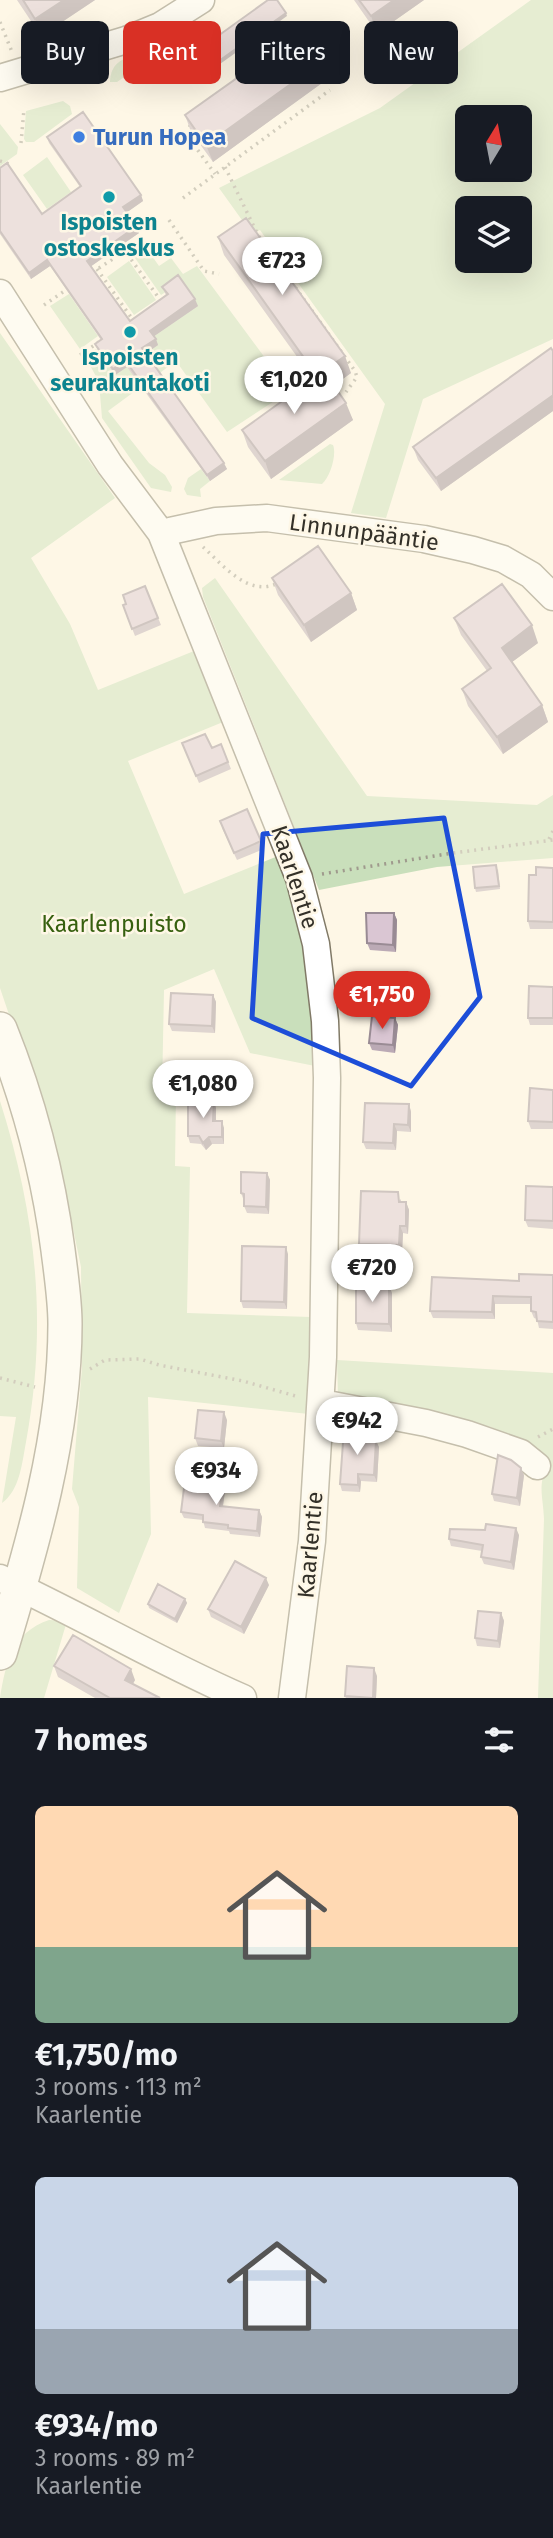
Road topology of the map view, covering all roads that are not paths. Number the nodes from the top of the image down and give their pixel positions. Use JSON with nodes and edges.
{"nodes":[{"id":1,"x":201,"y":0,"type":"edge"},
{"id":2,"x":0,"y":78,"type":"edge"},
{"id":3,"x":0,"y":293,"type":"edge"},
{"id":4,"x":161,"y":533,"type":"junction"},
{"id":5,"x":553,"y":597,"type":"edge"},
{"id":6,"x":0,"y":1029,"type":"edge"},
{"id":7,"x":322,"y":1403,"type":"junction"},
{"id":8,"x":537,"y":1466,"type":"dead end"},
{"id":9,"x":10,"y":1582,"type":"edge"},
{"id":10,"x":0,"y":1653,"type":"edge"},
{"id":11,"x":243,"y":1698,"type":"edge"},
{"id":12,"x":292,"y":1698,"type":"edge"}],
"edges":[{"from":1,"to":2,"type":"street"},
{"from":3,"to":4,"type":"street","name":"Kaarlentie"},
{"from":4,"to":5,"type":"street","name":"Linnunpääntie"},
{"from":4,"to":7,"type":"street","name":"Kaarlentie"},
{"from":6,"to":9,"type":"main road"},
{"from":7,"to":8,"type":"street"},
{"from":7,"to":12,"type":"street","name":"Kaarlentie"},
{"from":9,"to":10,"type":"main road"},
{"from":9,"to":11,"type":"street"}]}
